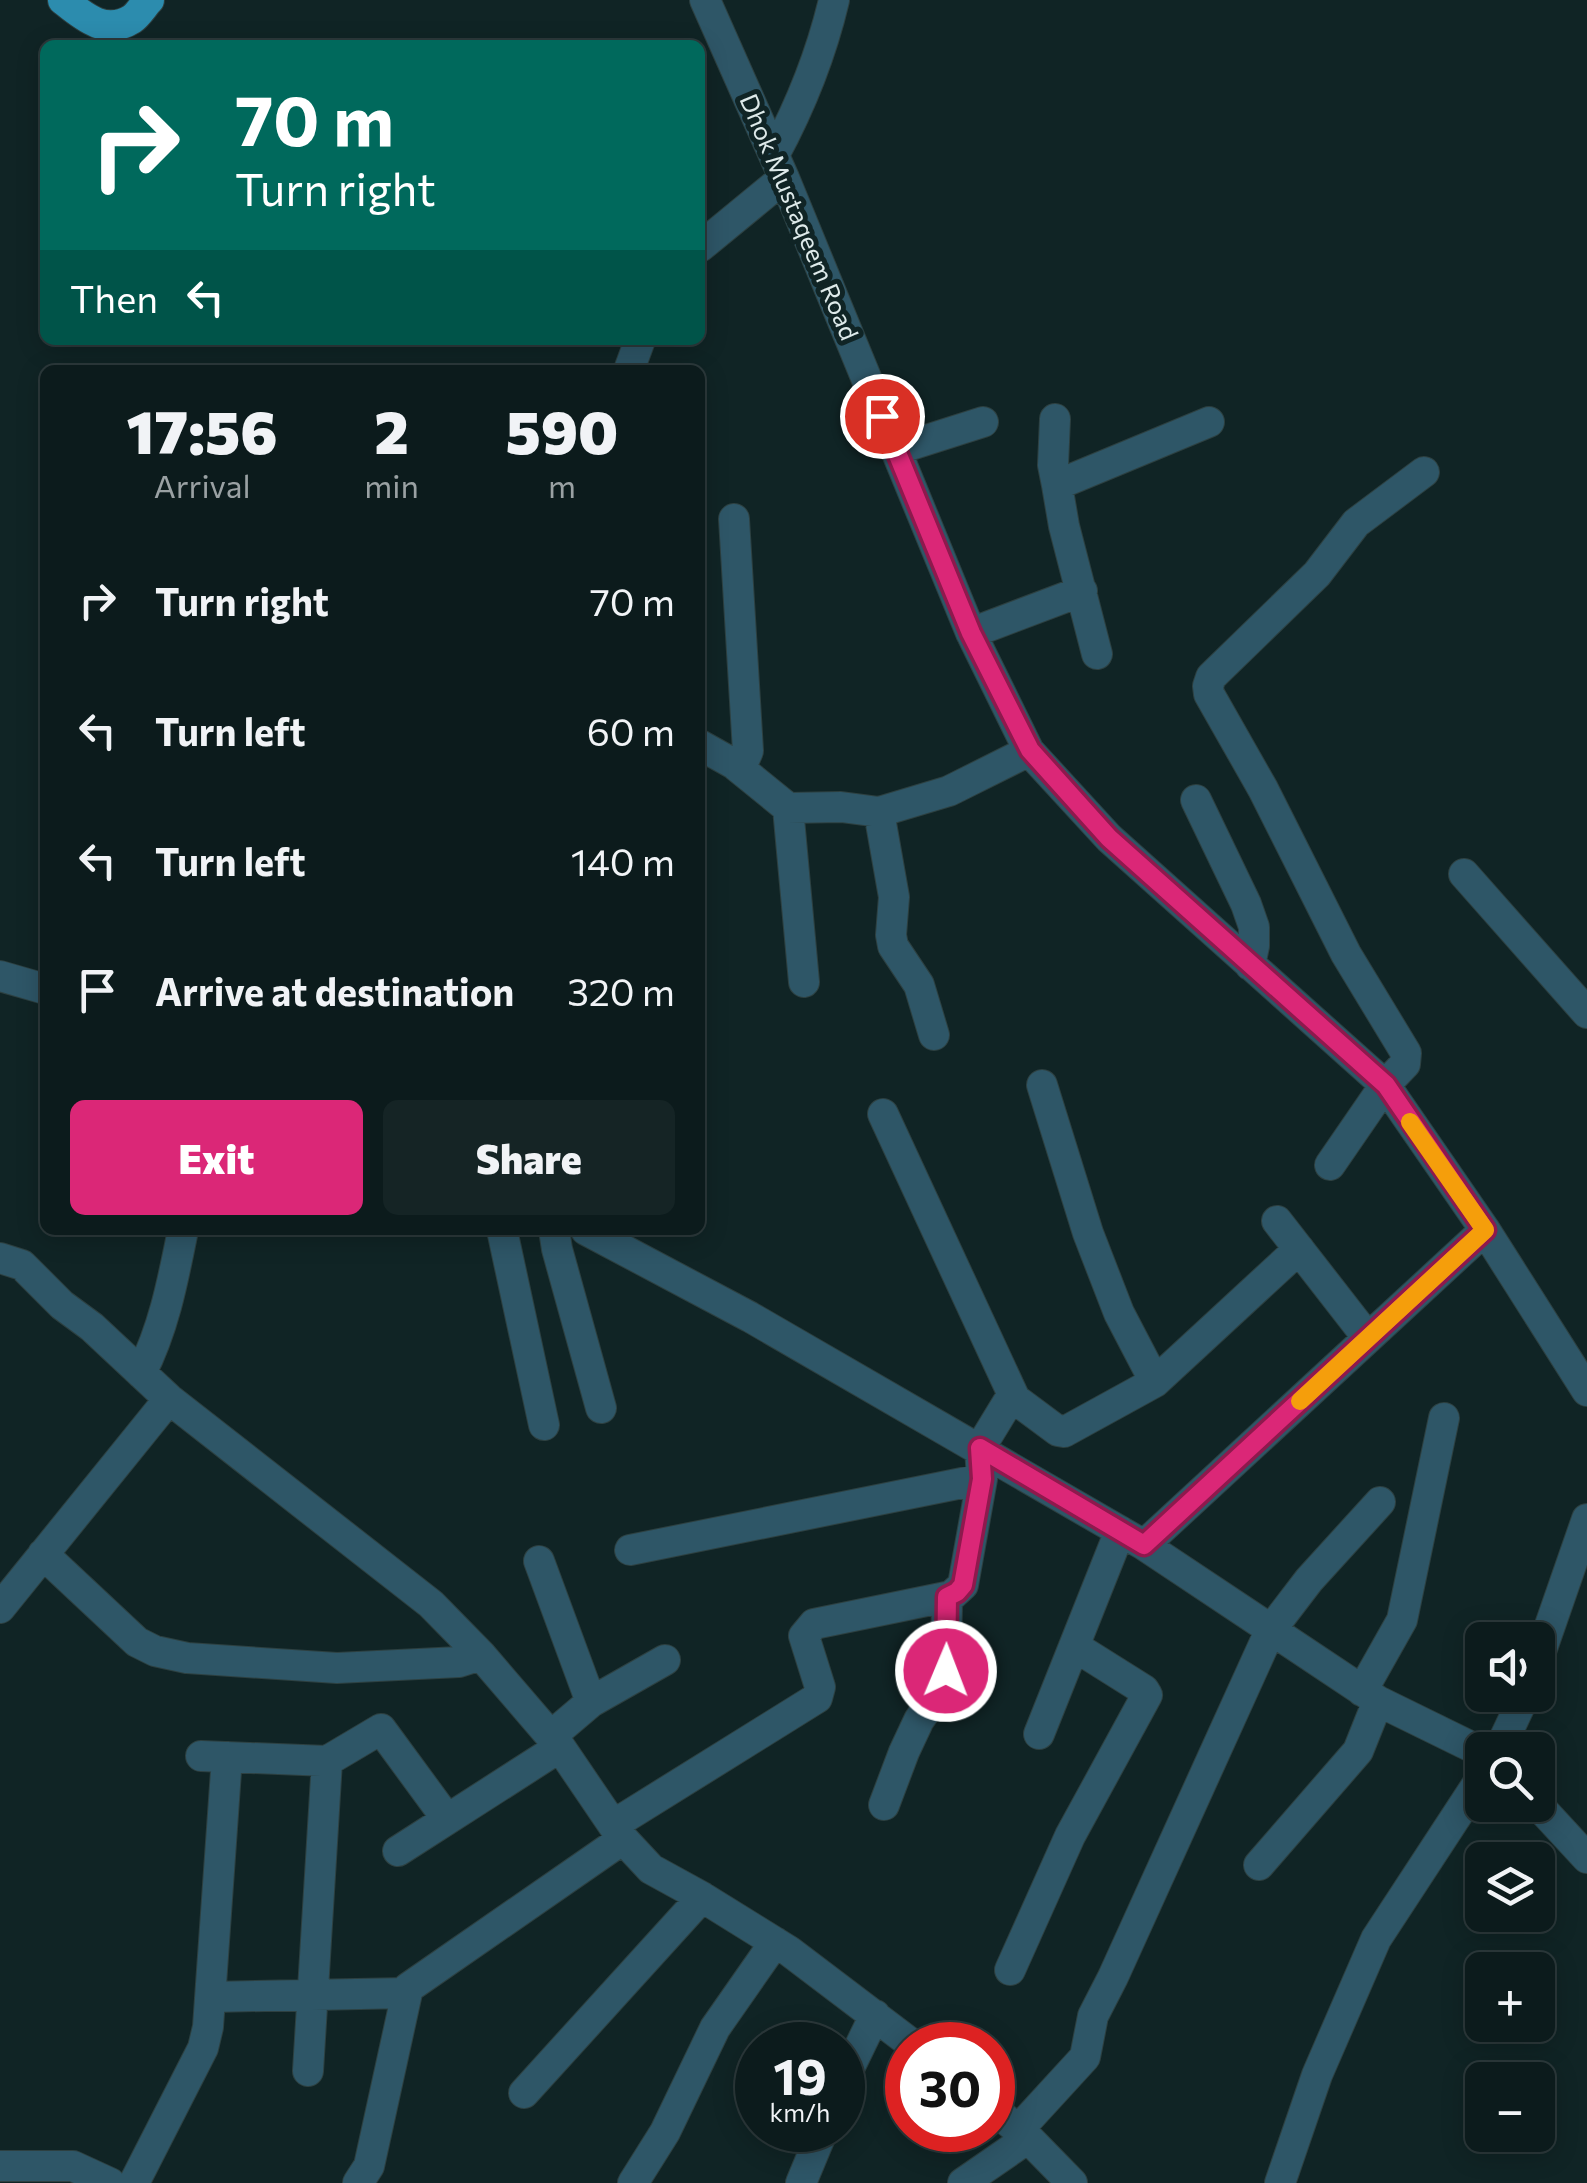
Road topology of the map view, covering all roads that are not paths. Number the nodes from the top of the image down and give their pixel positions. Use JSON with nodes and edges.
{"nodes":[{"id":1,"x":63,"y":0,"type":"edge"},
{"id":2,"x":149,"y":0,"type":"edge"},
{"id":3,"x":705,"y":0,"type":"edge"},
{"id":4,"x":834,"y":0,"type":"edge"},
{"id":5,"x":779,"y":166,"type":"junction"},
{"id":6,"x":705,"y":242,"type":"edge"},
{"id":7,"x":1055,"y":419,"type":"dead end"},
{"id":8,"x":984,"y":422,"type":"dead end"},
{"id":9,"x":1209,"y":422,"type":"dead end"},
{"id":10,"x":896,"y":450,"type":"junction"},
{"id":11,"x":1424,"y":472,"type":"dead end"},
{"id":12,"x":1057,"y":485,"type":"junction"},
{"id":13,"x":734,"y":519,"type":"dead end"},
{"id":14,"x":1082,"y":591,"type":"junction"},
{"id":15,"x":971,"y":633,"type":"junction"},
{"id":16,"x":1096,"y":654,"type":"dead end"},
{"id":17,"x":705,"y":749,"type":"edge"},
{"id":18,"x":1030,"y":750,"type":"junction"},
{"id":19,"x":734,"y":764,"type":"junction"},
{"id":20,"x":1196,"y":800,"type":"dead end"},
{"id":21,"x":788,"y":808,"type":"junction"},
{"id":22,"x":879,"y":812,"type":"junction"},
{"id":23,"x":1464,"y":874,"type":"dead end"},
{"id":24,"x":1250,"y":965,"type":"junction"},
{"id":25,"x":0,"y":976,"type":"edge"},
{"id":26,"x":804,"y":982,"type":"dead end"},
{"id":27,"x":40,"y":987,"type":"edge"},
{"id":28,"x":1587,"y":1012,"type":"edge"},
{"id":29,"x":934,"y":1035,"type":"dead end"},
{"id":30,"x":1042,"y":1085,"type":"dead end"},
{"id":31,"x":1386,"y":1085,"type":"junction"},
{"id":32,"x":883,"y":1114,"type":"dead end"},
{"id":33,"x":1330,"y":1165,"type":"dead end"},
{"id":34,"x":1277,"y":1222,"type":"dead end"},
{"id":35,"x":1485,"y":1230,"type":"junction"},
{"id":36,"x":182,"y":1235,"type":"edge"},
{"id":37,"x":503,"y":1235,"type":"edge"},
{"id":38,"x":555,"y":1235,"type":"edge"},
{"id":39,"x":604,"y":1235,"type":"edge"},
{"id":40,"x":636,"y":1244,"type":"edge"},
{"id":41,"x":1299,"y":1249,"type":"junction"},
{"id":42,"x":0,"y":1258,"type":"edge"},
{"id":43,"x":1368,"y":1338,"type":"junction"},
{"id":44,"x":142,"y":1373,"type":"junction"},
{"id":45,"x":1156,"y":1382,"type":"junction"},
{"id":46,"x":1587,"y":1391,"type":"edge"},
{"id":47,"x":169,"y":1399,"type":"junction"},
{"id":48,"x":1015,"y":1399,"type":"junction"},
{"id":49,"x":601,"y":1408,"type":"dead end"},
{"id":50,"x":1444,"y":1418,"type":"dead end"},
{"id":51,"x":544,"y":1424,"type":"dead end"},
{"id":52,"x":981,"y":1464,"type":"junction"},
{"id":53,"x":1380,"y":1502,"type":"dead end"},
{"id":54,"x":1587,"y":1519,"type":"edge"},
{"id":55,"x":1132,"y":1538,"type":"junction"},
{"id":56,"x":630,"y":1550,"type":"dead end"},
{"id":57,"x":44,"y":1554,"type":"junction"},
{"id":58,"x":538,"y":1561,"type":"dead end"},
{"id":59,"x":947,"y":1597,"type":"junction"},
{"id":60,"x":0,"y":1608,"type":"edge"},
{"id":61,"x":1551,"y":1622,"type":"edge"},
{"id":62,"x":1270,"y":1631,"type":"junction"},
{"id":63,"x":1074,"y":1646,"type":"junction"},
{"id":64,"x":482,"y":1655,"type":"junction"},
{"id":65,"x":665,"y":1660,"type":"dead end"},
{"id":66,"x":1370,"y":1696,"type":"junction"},
{"id":67,"x":591,"y":1702,"type":"junction"},
{"id":68,"x":1039,"y":1734,"type":"dead end"},
{"id":69,"x":556,"y":1741,"type":"junction"},
{"id":70,"x":1465,"y":1744,"type":"edge"},
{"id":71,"x":327,"y":1762,"type":"junction"},
{"id":72,"x":1465,"y":1803,"type":"edge"},
{"id":73,"x":884,"y":1805,"type":"dead end"},
{"id":74,"x":447,"y":1820,"type":"junction"},
{"id":75,"x":1554,"y":1822,"type":"edge"},
{"id":76,"x":618,"y":1832,"type":"junction"},
{"id":77,"x":398,"y":1851,"type":"dead end"},
{"id":78,"x":1587,"y":1858,"type":"edge"},
{"id":79,"x":1260,"y":1866,"type":"dead end"},
{"id":80,"x":702,"y":1897,"type":"junction"},
{"id":81,"x":775,"y":1942,"type":"junction"},
{"id":82,"x":1010,"y":1970,"type":"dead end"},
{"id":83,"x":407,"y":1993,"type":"junction"},
{"id":84,"x":313,"y":1995,"type":"junction"},
{"id":85,"x":210,"y":1997,"type":"junction"},
{"id":86,"x":875,"y":2015,"type":"junction"},
{"id":87,"x":885,"y":2023,"type":"edge"},
{"id":88,"x":865,"y":2036,"type":"edge"},
{"id":89,"x":308,"y":2071,"type":"dead end"},
{"id":90,"x":524,"y":2093,"type":"dead end"},
{"id":91,"x":1015,"y":2126,"type":"edge"},
{"id":92,"x":1024,"y":2133,"type":"junction"},
{"id":93,"x":813,"y":2152,"type":"edge"},
{"id":94,"x":0,"y":2166,"type":"edge"},
{"id":95,"x":110,"y":2183,"type":"edge"},
{"id":96,"x":134,"y":2183,"type":"edge"},
{"id":97,"x":358,"y":2183,"type":"edge"},
{"id":98,"x":632,"y":2183,"type":"edge"},
{"id":99,"x":800,"y":2183,"type":"edge"},
{"id":100,"x":962,"y":2183,"type":"edge"},
{"id":101,"x":1072,"y":2183,"type":"edge"},
{"id":102,"x":1280,"y":2183,"type":"edge"}],
"edges":[{"from":1,"to":2,"type":"main road"},
{"from":3,"to":5,"type":"street","name":"Dhok Mustaqeem Road"},
{"from":4,"to":5,"type":"street"},
{"from":5,"to":6,"type":"street"},
{"from":5,"to":10,"type":"street","name":"Dhok Mustaqeem Road"},
{"from":7,"to":12,"type":"street"},
{"from":8,"to":10,"type":"street"},
{"from":9,"to":12,"type":"street"},
{"from":10,"to":15,"type":"street","name":"Dhok Mustaqeem Road"},
{"from":11,"to":31,"type":"street"},
{"from":12,"to":14,"type":"street"},
{"from":13,"to":19,"type":"street"},
{"from":14,"to":15,"type":"street"},
{"from":14,"to":16,"type":"street"},
{"from":15,"to":18,"type":"street","name":"Dhok Mustaqeem Road"},
{"from":17,"to":19,"type":"street"},
{"from":18,"to":22,"type":"street"},
{"from":18,"to":24,"type":"street","name":"Dhok Mustaqeem Road"},
{"from":19,"to":21,"type":"street"},
{"from":20,"to":24,"type":"street"},
{"from":21,"to":22,"type":"street"},
{"from":21,"to":26,"type":"street"},
{"from":22,"to":29,"type":"street"},
{"from":23,"to":28,"type":"street"},
{"from":24,"to":31,"type":"street","name":"Dhok Mustaqeem Road"},
{"from":25,"to":27,"type":"street"},
{"from":30,"to":45,"type":"street"},
{"from":31,"to":33,"type":"street"},
{"from":31,"to":35,"type":"street","name":"Dhok Mustaqeem Road"},
{"from":32,"to":48,"type":"street"},
{"from":34,"to":41,"type":"street"},
{"from":35,"to":43,"type":"street"},
{"from":35,"to":46,"type":"street","name":"Dhok Mustaqeem Road"},
{"from":36,"to":44,"type":"street"},
{"from":37,"to":51,"type":"street"},
{"from":38,"to":49,"type":"street"},
{"from":39,"to":40,"type":"street"},
{"from":40,"to":52,"type":"street"},
{"from":41,"to":43,"type":"street"},
{"from":41,"to":45,"type":"street"},
{"from":42,"to":44,"type":"street"},
{"from":43,"to":55,"type":"street"},
{"from":44,"to":47,"type":"street"},
{"from":45,"to":48,"type":"street"},
{"from":47,"to":57,"type":"street"},
{"from":47,"to":64,"type":"street"},
{"from":48,"to":52,"type":"street"},
{"from":50,"to":66,"type":"street"},
{"from":52,"to":55,"type":"street"},
{"from":52,"to":56,"type":"street"},
{"from":52,"to":59,"type":"street"},
{"from":53,"to":62,"type":"street"},
{"from":54,"to":61,"type":"street"},
{"from":55,"to":62,"type":"street"},
{"from":55,"to":63,"type":"street"},
{"from":57,"to":60,"type":"street"},
{"from":57,"to":64,"type":"street"},
{"from":58,"to":67,"type":"street"},
{"from":59,"to":73,"type":"street"},
{"from":59,"to":76,"type":"street"},
{"from":62,"to":66,"type":"street"},
{"from":62,"to":92,"type":"street"},
{"from":63,"to":68,"type":"street"},
{"from":63,"to":82,"type":"street"},
{"from":64,"to":69,"type":"street"},
{"from":65,"to":67,"type":"street"},
{"from":66,"to":70,"type":"street"},
{"from":66,"to":79,"type":"street"},
{"from":67,"to":69,"type":"street"},
{"from":69,"to":74,"type":"street"},
{"from":69,"to":76,"type":"street"},
{"from":71,"to":74,"type":"street"},
{"from":71,"to":84,"type":"street"},
{"from":71,"to":85,"type":"street"},
{"from":72,"to":102,"type":"street"},
{"from":74,"to":77,"type":"street"},
{"from":75,"to":78,"type":"street"},
{"from":76,"to":80,"type":"street"},
{"from":76,"to":83,"type":"street"},
{"from":80,"to":81,"type":"street"},
{"from":80,"to":90,"type":"street"},
{"from":81,"to":86,"type":"street"},
{"from":81,"to":98,"type":"street"},
{"from":83,"to":84,"type":"street"},
{"from":83,"to":97,"type":"street"},
{"from":84,"to":85,"type":"street"},
{"from":84,"to":89,"type":"street"},
{"from":85,"to":96,"type":"street"},
{"from":86,"to":87,"type":"street"},
{"from":86,"to":88,"type":"street"},
{"from":91,"to":92,"type":"street"},
{"from":92,"to":100,"type":"street"},
{"from":92,"to":101,"type":"street"},
{"from":93,"to":99,"type":"street"},
{"from":94,"to":95,"type":"street"}]}
